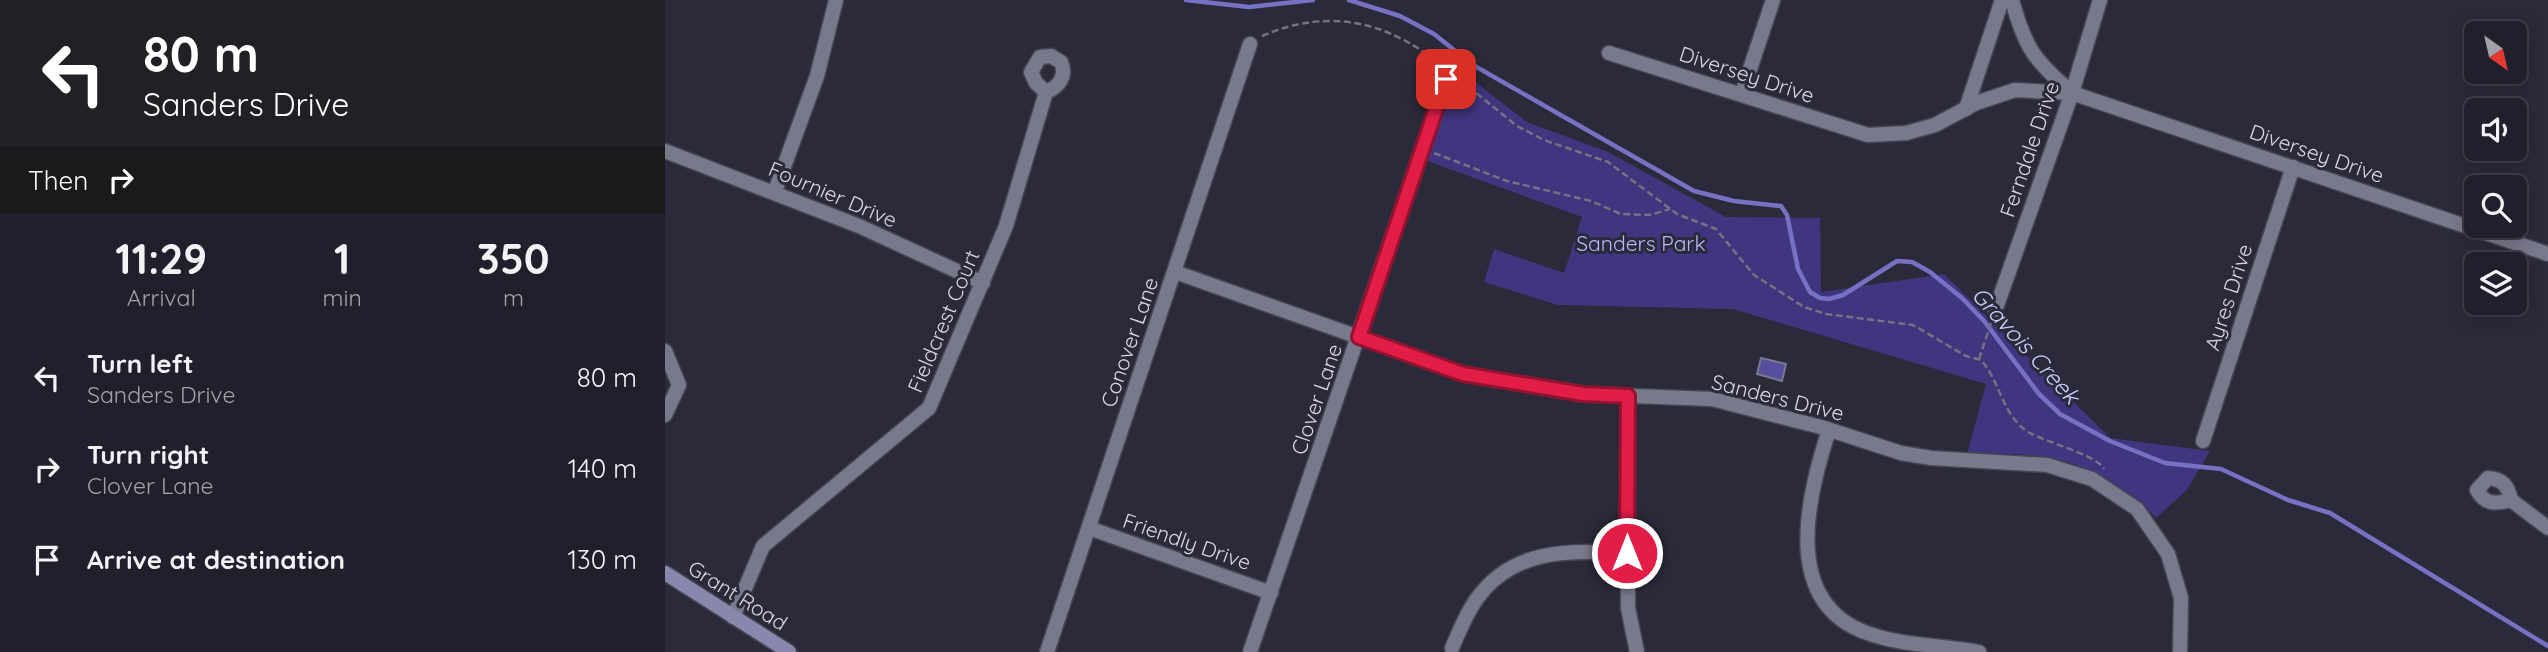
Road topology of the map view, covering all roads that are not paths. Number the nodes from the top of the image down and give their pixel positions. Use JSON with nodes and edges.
{"nodes":[{"id":1,"x":836,"y":0,"type":"edge"},
{"id":2,"x":1773,"y":0,"type":"edge"},
{"id":3,"x":2002,"y":0,"type":"edge"},
{"id":4,"x":2012,"y":0,"type":"edge"},
{"id":5,"x":2100,"y":0,"type":"edge"},
{"id":6,"x":1250,"y":44,"type":"road end"},
{"id":7,"x":1609,"y":53,"type":"dead end"},
{"id":8,"x":1451,"y":77,"type":"road end"},
{"id":9,"x":1046,"y":92,"type":"dead end"},
{"id":10,"x":1742,"y":93,"type":"junction"},
{"id":11,"x":2072,"y":93,"type":"junction"},
{"id":12,"x":1966,"y":109,"type":"junction"},
{"id":13,"x":665,"y":151,"type":"edge"},
{"id":14,"x":2293,"y":167,"type":"junction"},
{"id":15,"x":775,"y":191,"type":"junction"},
{"id":16,"x":2548,"y":254,"type":"edge"},
{"id":17,"x":1175,"y":272,"type":"junction"},
{"id":18,"x":983,"y":283,"type":"junction"},
{"id":19,"x":1995,"y":313,"type":"road end"},
{"id":20,"x":1359,"y":337,"type":"junction"},
{"id":21,"x":665,"y":351,"type":"edge"},
{"id":22,"x":1628,"y":396,"type":"junction"},
{"id":23,"x":665,"y":415,"type":"edge"},
{"id":24,"x":1829,"y":430,"type":"junction"},
{"id":25,"x":2203,"y":441,"type":"dead end"},
{"id":26,"x":2511,"y":500,"type":"dead end"},
{"id":27,"x":1089,"y":528,"type":"junction"},
{"id":28,"x":2548,"y":528,"type":"edge"},
{"id":29,"x":1627,"y":553,"type":"junction"},
{"id":30,"x":665,"y":573,"type":"edge"},
{"id":31,"x":1271,"y":593,"type":"junction"},
{"id":32,"x":733,"y":617,"type":"junction"},
{"id":33,"x":1453,"y":651,"type":"edge"},
{"id":34,"x":789,"y":652,"type":"edge"},
{"id":35,"x":1047,"y":652,"type":"edge"},
{"id":36,"x":1251,"y":652,"type":"edge"},
{"id":37,"x":1637,"y":652,"type":"edge"},
{"id":38,"x":1979,"y":652,"type":"edge"},
{"id":39,"x":2179,"y":652,"type":"edge"}],
"edges":[{"from":1,"to":15,"type":"street"},
{"from":2,"to":10,"type":"street"},
{"from":3,"to":12,"type":"street"},
{"from":4,"to":11,"type":"street","name":"Diversey Drive"},
{"from":5,"to":11,"type":"street","name":"Ferndale Drive"},
{"from":6,"to":17,"type":"street","name":"Conover Lane"},
{"from":7,"to":10,"type":"street","name":"Diversey Drive"},
{"from":8,"to":20,"type":"street","name":"Clover Lane"},
{"from":9,"to":18,"type":"street","name":"Fieldcrest Court"},
{"from":10,"to":12,"type":"street","name":"Diversey Drive"},
{"from":11,"to":12,"type":"street","name":"Diversey Drive"},
{"from":11,"to":14,"type":"street","name":"Diversey Drive"},
{"from":11,"to":19,"type":"street","name":"Ferndale Drive"},
{"from":13,"to":15,"type":"street","name":"Fournier Drive"},
{"from":14,"to":16,"type":"street","name":"Diversey Drive"},
{"from":14,"to":25,"type":"street","name":"Ayres Drive"},
{"from":15,"to":18,"type":"street","name":"Fournier Drive"},
{"from":17,"to":20,"type":"street","name":"Sanders Drive"},
{"from":17,"to":27,"type":"street","name":"Conover Lane"},
{"from":18,"to":32,"type":"street","name":"Fieldcrest Court"},
{"from":20,"to":22,"type":"street","name":"Sanders Drive"},
{"from":20,"to":31,"type":"street","name":"Clover Lane"},
{"from":21,"to":23,"type":"street"},
{"from":22,"to":24,"type":"street","name":"Sanders Drive"},
{"from":22,"to":29,"type":"street"},
{"from":24,"to":38,"type":"street"},
{"from":24,"to":39,"type":"street","name":"Sanders Drive"},
{"from":26,"to":28,"type":"street"},
{"from":27,"to":31,"type":"street","name":"Friendly Drive"},
{"from":27,"to":35,"type":"street","name":"Conover Lane"},
{"from":29,"to":33,"type":"street"},
{"from":29,"to":37,"type":"street"},
{"from":30,"to":32,"type":"street","name":"Grant Road"},
{"from":31,"to":36,"type":"street","name":"Clover Lane"},
{"from":32,"to":34,"type":"street","name":"Grant Road"}]}
